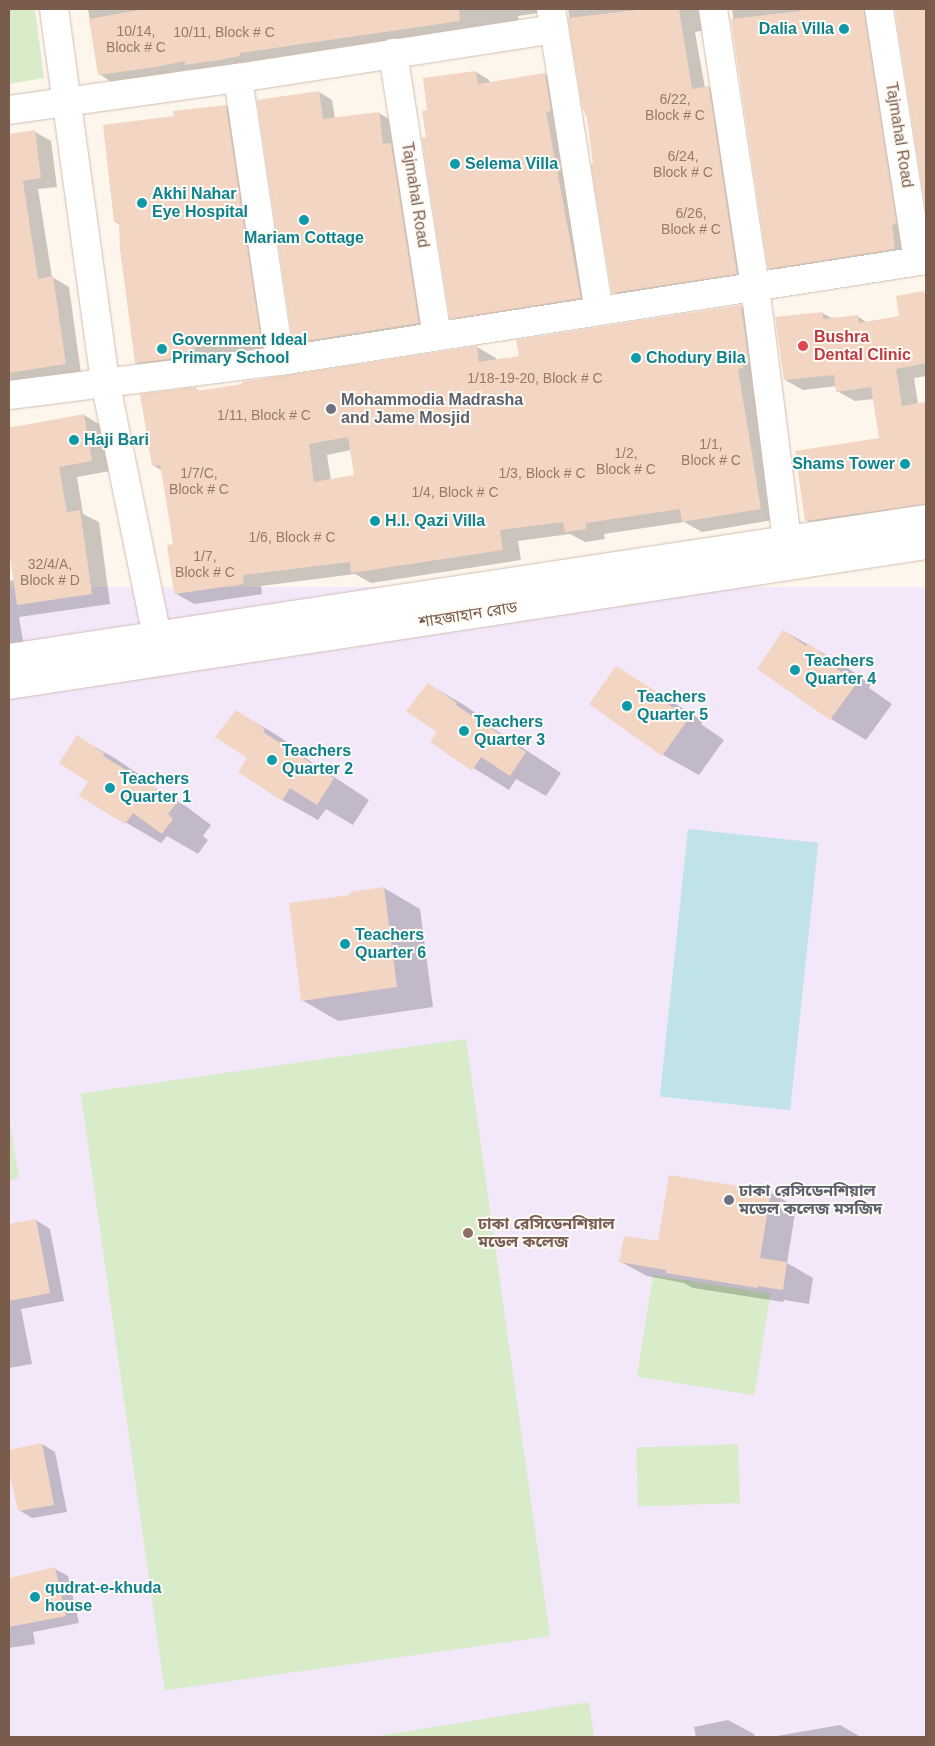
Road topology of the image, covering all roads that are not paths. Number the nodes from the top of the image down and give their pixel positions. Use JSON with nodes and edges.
{"nodes":[{"id":1,"x":54,"y":9,"type":"edge"},
{"id":2,"x":712,"y":9,"type":"edge"},
{"id":3,"x":879,"y":9,"type":"edge"},
{"id":4,"x":552,"y":19,"type":"edge"},
{"id":5,"x":393,"y":53,"type":"junction"},
{"id":6,"x":238,"y":78,"type":"junction"},
{"id":7,"x":66,"y":100,"type":"junction"},
{"id":8,"x":9,"y":110,"type":"edge"},
{"id":9,"x":922,"y":260,"type":"edge"},
{"id":10,"x":755,"y":287,"type":"junction"},
{"id":11,"x":599,"y":311,"type":"junction"},
{"id":12,"x":437,"y":336,"type":"junction"},
{"id":13,"x":280,"y":361,"type":"junction"},
{"id":14,"x":105,"y":381,"type":"junction"},
{"id":15,"x":9,"y":395,"type":"edge"},
{"id":16,"x":926,"y":519,"type":"edge"},
{"id":17,"x":787,"y":538,"type":"junction"},
{"id":18,"x":926,"y":545,"type":"edge"},
{"id":19,"x":157,"y":634,"type":"junction"},
{"id":20,"x":9,"y":658,"type":"edge"},
{"id":21,"x":162,"y":662,"type":"junction"},
{"id":22,"x":9,"y":685,"type":"edge"}],
"edges":[{"from":1,"to":7,"type":"street"},
{"from":2,"to":10,"type":"street"},
{"from":3,"to":9,"type":"street","name":"Tajmahal Road"},
{"from":4,"to":5,"type":"street"},
{"from":4,"to":11,"type":"street"},
{"from":5,"to":6,"type":"street"},
{"from":5,"to":12,"type":"street","name":"Tajmahal Road"},
{"from":6,"to":7,"type":"street"},
{"from":6,"to":13,"type":"street"},
{"from":7,"to":8,"type":"street"},
{"from":7,"to":14,"type":"street"},
{"from":9,"to":10,"type":"street","name":"Tajmahal Road"},
{"from":10,"to":11,"type":"street","name":"Tajmahal Road"},
{"from":10,"to":17,"type":"street"},
{"from":11,"to":12,"type":"street","name":"Tajmahal Road"},
{"from":12,"to":13,"type":"street","name":"Tajmahal Road"},
{"from":13,"to":14,"type":"street","name":"Tajmahal Road"},
{"from":14,"to":15,"type":"street","name":"Tajmahal Road"},
{"from":14,"to":19,"type":"street"},
{"from":16,"to":17,"type":"street","name":"শাহজাহান রোড"},
{"from":17,"to":19,"type":"street","name":"শাহজাহান রোড"},
{"from":18,"to":21,"type":"street","name":"শাহজাহান রোড"},
{"from":19,"to":20,"type":"street","name":"শাহজাহান রোড"},
{"from":19,"to":21,"type":"street"},
{"from":21,"to":22,"type":"street","name":"শাহজাহান রোড"}]}
